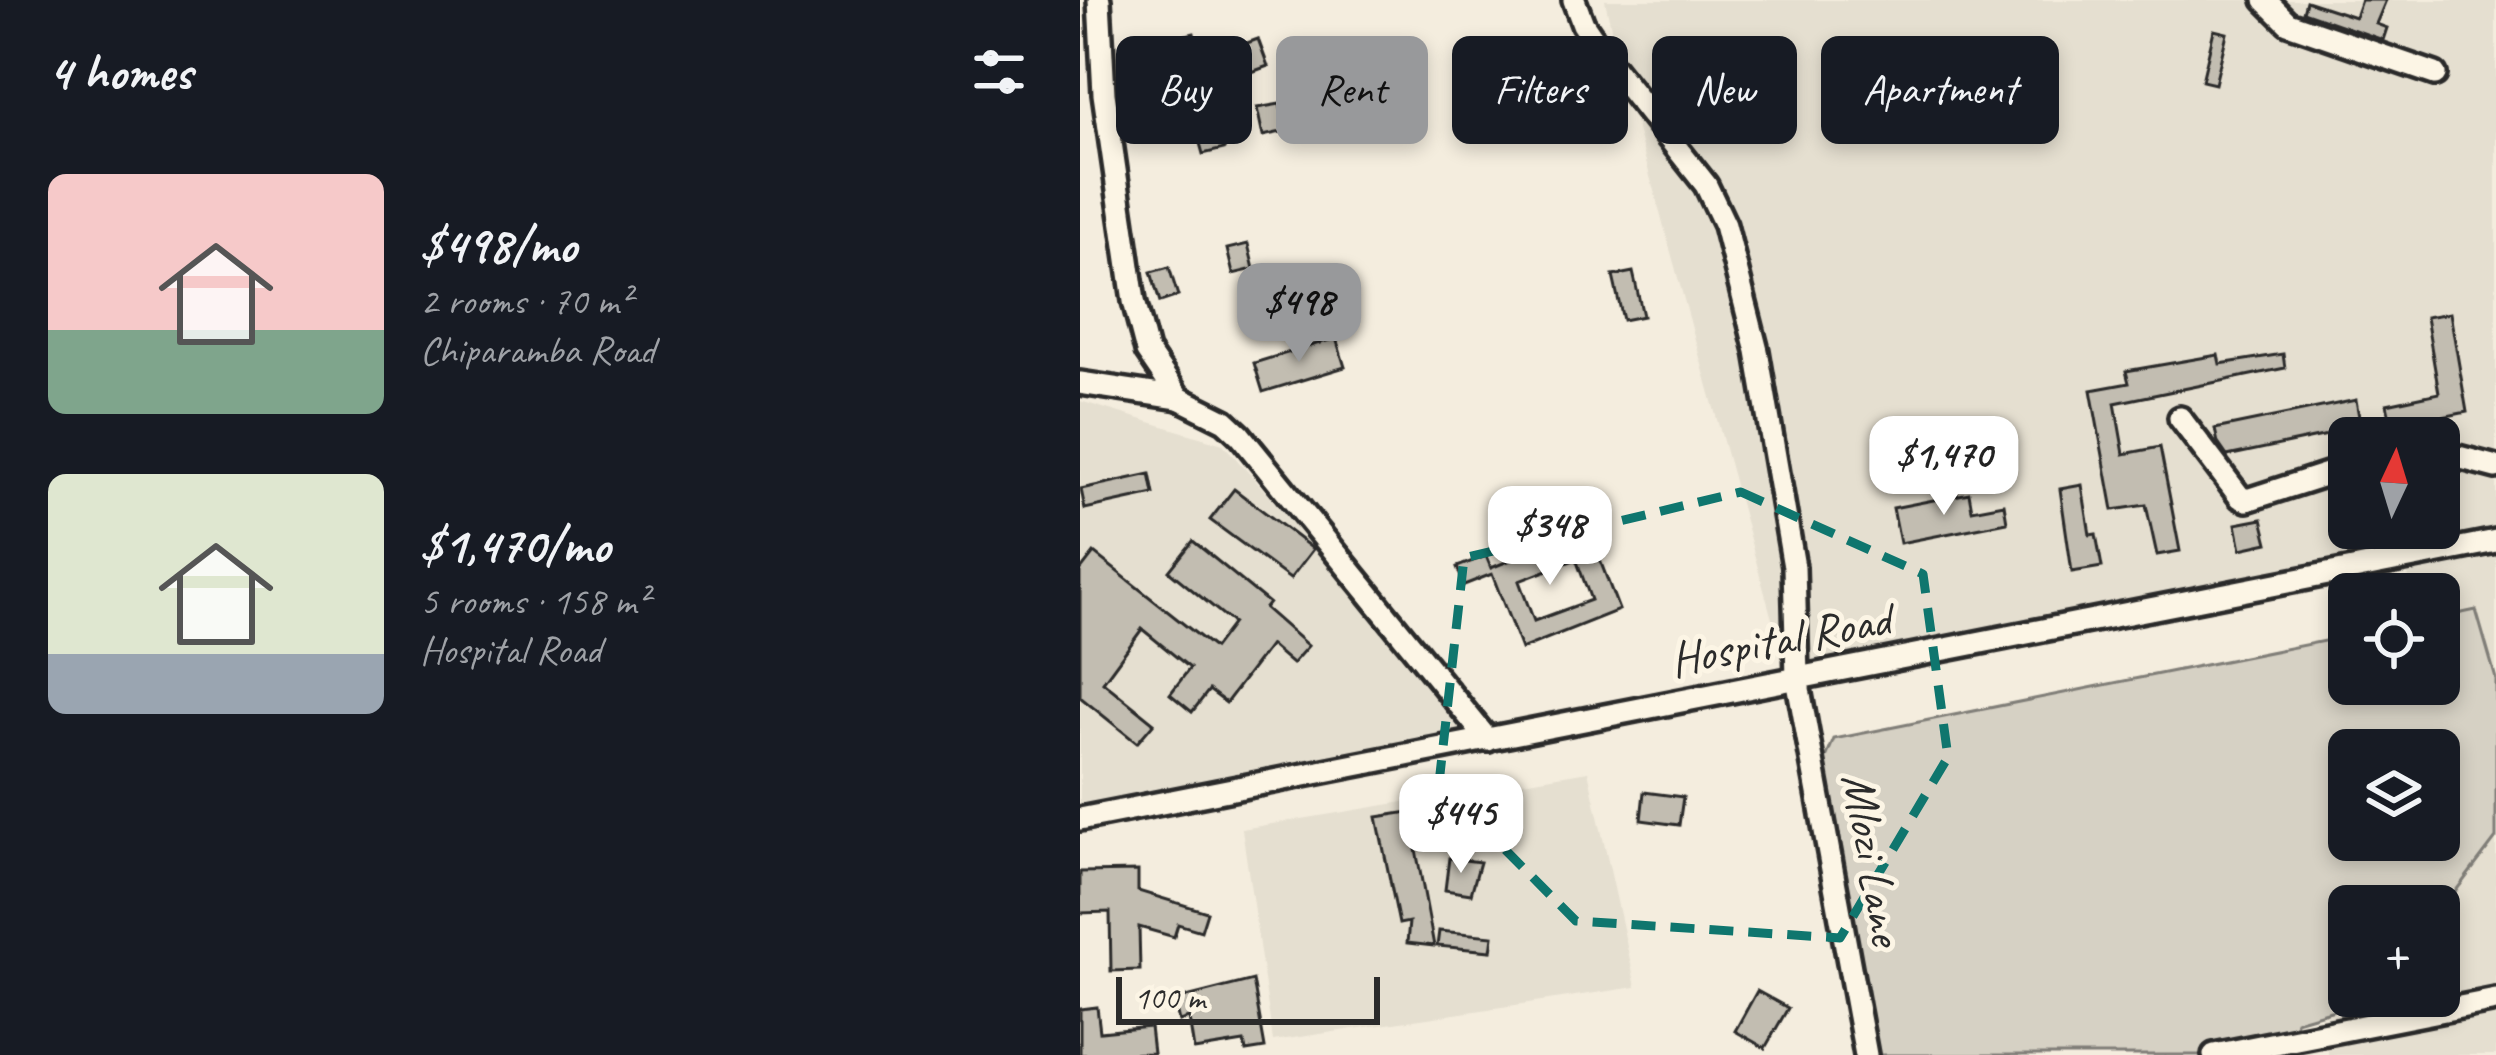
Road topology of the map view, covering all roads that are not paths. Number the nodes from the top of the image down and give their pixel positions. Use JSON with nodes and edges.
{"nodes":[{"id":1,"x":1099,"y":0,"type":"edge"},
{"id":2,"x":1574,"y":0,"type":"edge"},
{"id":3,"x":2264,"y":0,"type":"edge"},
{"id":4,"x":2435,"y":74,"type":"dead end"},
{"id":5,"x":1080,"y":383,"type":"edge"},
{"id":6,"x":1179,"y":398,"type":"junction"},
{"id":7,"x":2180,"y":418,"type":"dead end"},
{"id":8,"x":2460,"y":458,"type":"edge"},
{"id":9,"x":2496,"y":467,"type":"edge"},
{"id":10,"x":2328,"y":474,"type":"edge"},
{"id":11,"x":2496,"y":541,"type":"edge"},
{"id":12,"x":1797,"y":678,"type":"junction"},
{"id":13,"x":1488,"y":740,"type":"junction"},
{"id":14,"x":1080,"y":819,"type":"edge"},
{"id":15,"x":2496,"y":1000,"type":"edge"},
{"id":16,"x":2327,"y":1044,"type":"edge"},
{"id":17,"x":1866,"y":1055,"type":"edge"},
{"id":18,"x":2215,"y":1055,"type":"edge"}],
"edges":[{"from":1,"to":6,"type":"street"},
{"from":2,"to":12,"type":"street","name":"Mlozi Lane"},
{"from":3,"to":4,"type":"street"},
{"from":5,"to":6,"type":"street"},
{"from":6,"to":13,"type":"street"},
{"from":7,"to":10,"type":"street"},
{"from":8,"to":9,"type":"street"},
{"from":11,"to":12,"type":"street","name":"Hospital Road"},
{"from":12,"to":13,"type":"street","name":"Hospital Road"},
{"from":12,"to":17,"type":"street","name":"Mlozi Lane"},
{"from":13,"to":14,"type":"street","name":"Hospital Road"},
{"from":15,"to":16,"type":"street"},
{"from":16,"to":18,"type":"street"}]}
